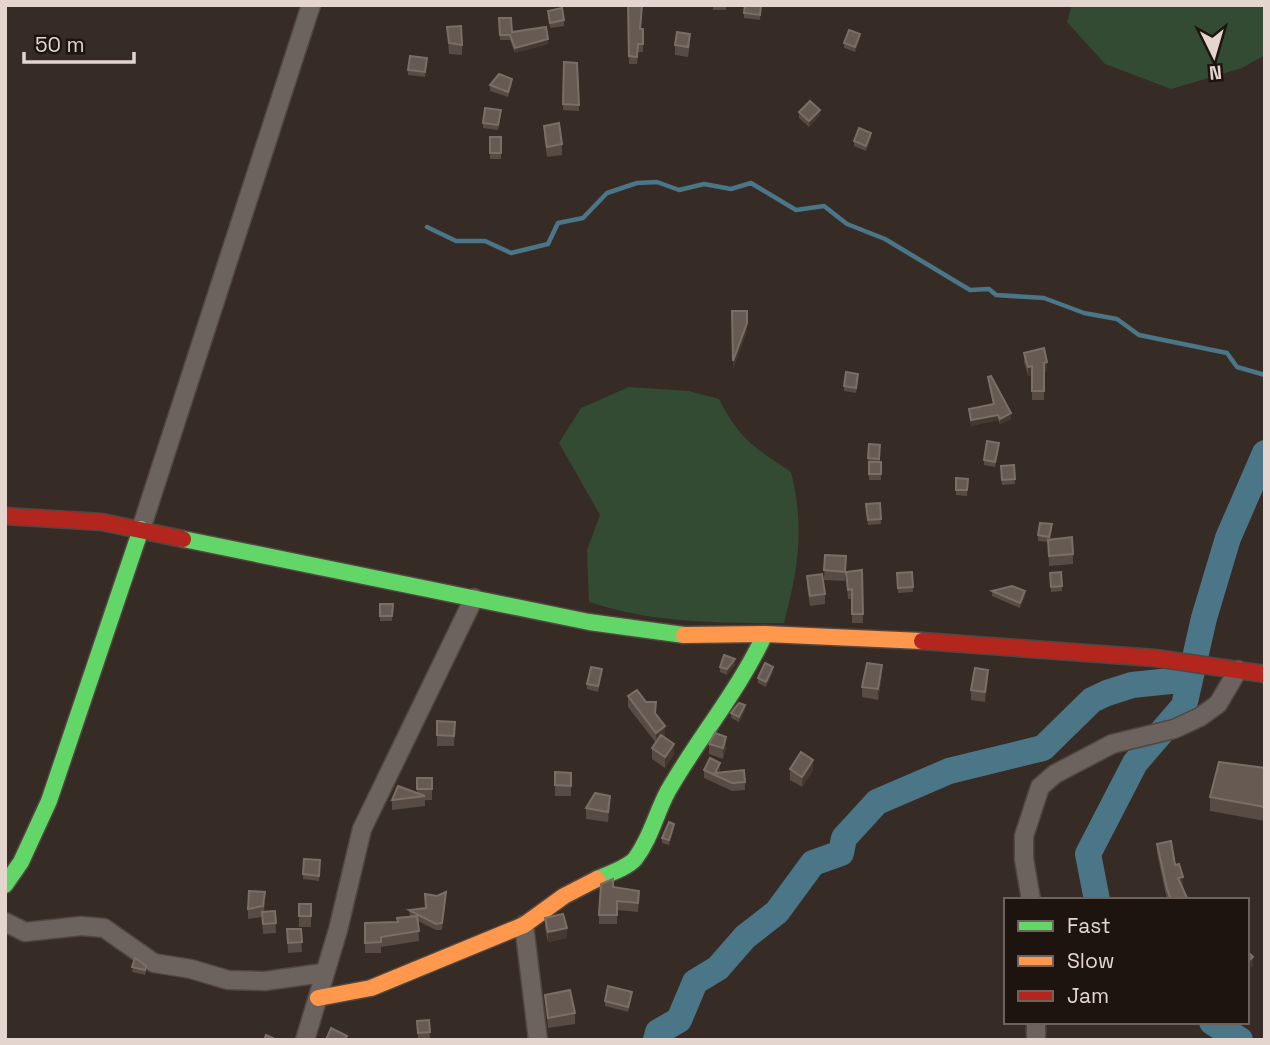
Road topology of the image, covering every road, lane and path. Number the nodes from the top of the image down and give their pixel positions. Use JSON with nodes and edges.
{"nodes":[{"id":1,"x":311,"y":5,"type":"edge"},
{"id":2,"x":5,"y":516,"type":"edge"},
{"id":3,"x":141,"y":529,"type":"junction"},
{"id":4,"x":474,"y":598,"type":"junction"},
{"id":5,"x":765,"y":634,"type":"junction"},
{"id":6,"x":1231,"y":670,"type":"junction"},
{"id":7,"x":1265,"y":674,"type":"edge"},
{"id":8,"x":5,"y":885,"type":"edge"},
{"id":9,"x":1031,"y":898,"type":"edge"},
{"id":10,"x":5,"y":922,"type":"edge"},
{"id":11,"x":524,"y":925,"type":"junction"},
{"id":12,"x":323,"y":973,"type":"junction"},
{"id":13,"x":318,"y":998,"type":"junction"},
{"id":14,"x":305,"y":1040,"type":"edge"},
{"id":15,"x":538,"y":1040,"type":"edge"}],
"edges":[{"from":1,"to":3,"type":"street"},
{"from":2,"to":3,"type":"street"},
{"from":3,"to":4,"type":"street"},
{"from":3,"to":8,"type":"street"},
{"from":4,"to":5,"type":"street"},
{"from":4,"to":12,"type":"street"},
{"from":5,"to":6,"type":"street"},
{"from":5,"to":11,"type":"street"},
{"from":6,"to":7,"type":"street"},
{"from":6,"to":9,"type":"street"},
{"from":10,"to":12,"type":"street"},
{"from":11,"to":13,"type":"street"},
{"from":11,"to":15,"type":"street"},
{"from":12,"to":13,"type":"street"},
{"from":13,"to":14,"type":"street"}]}
